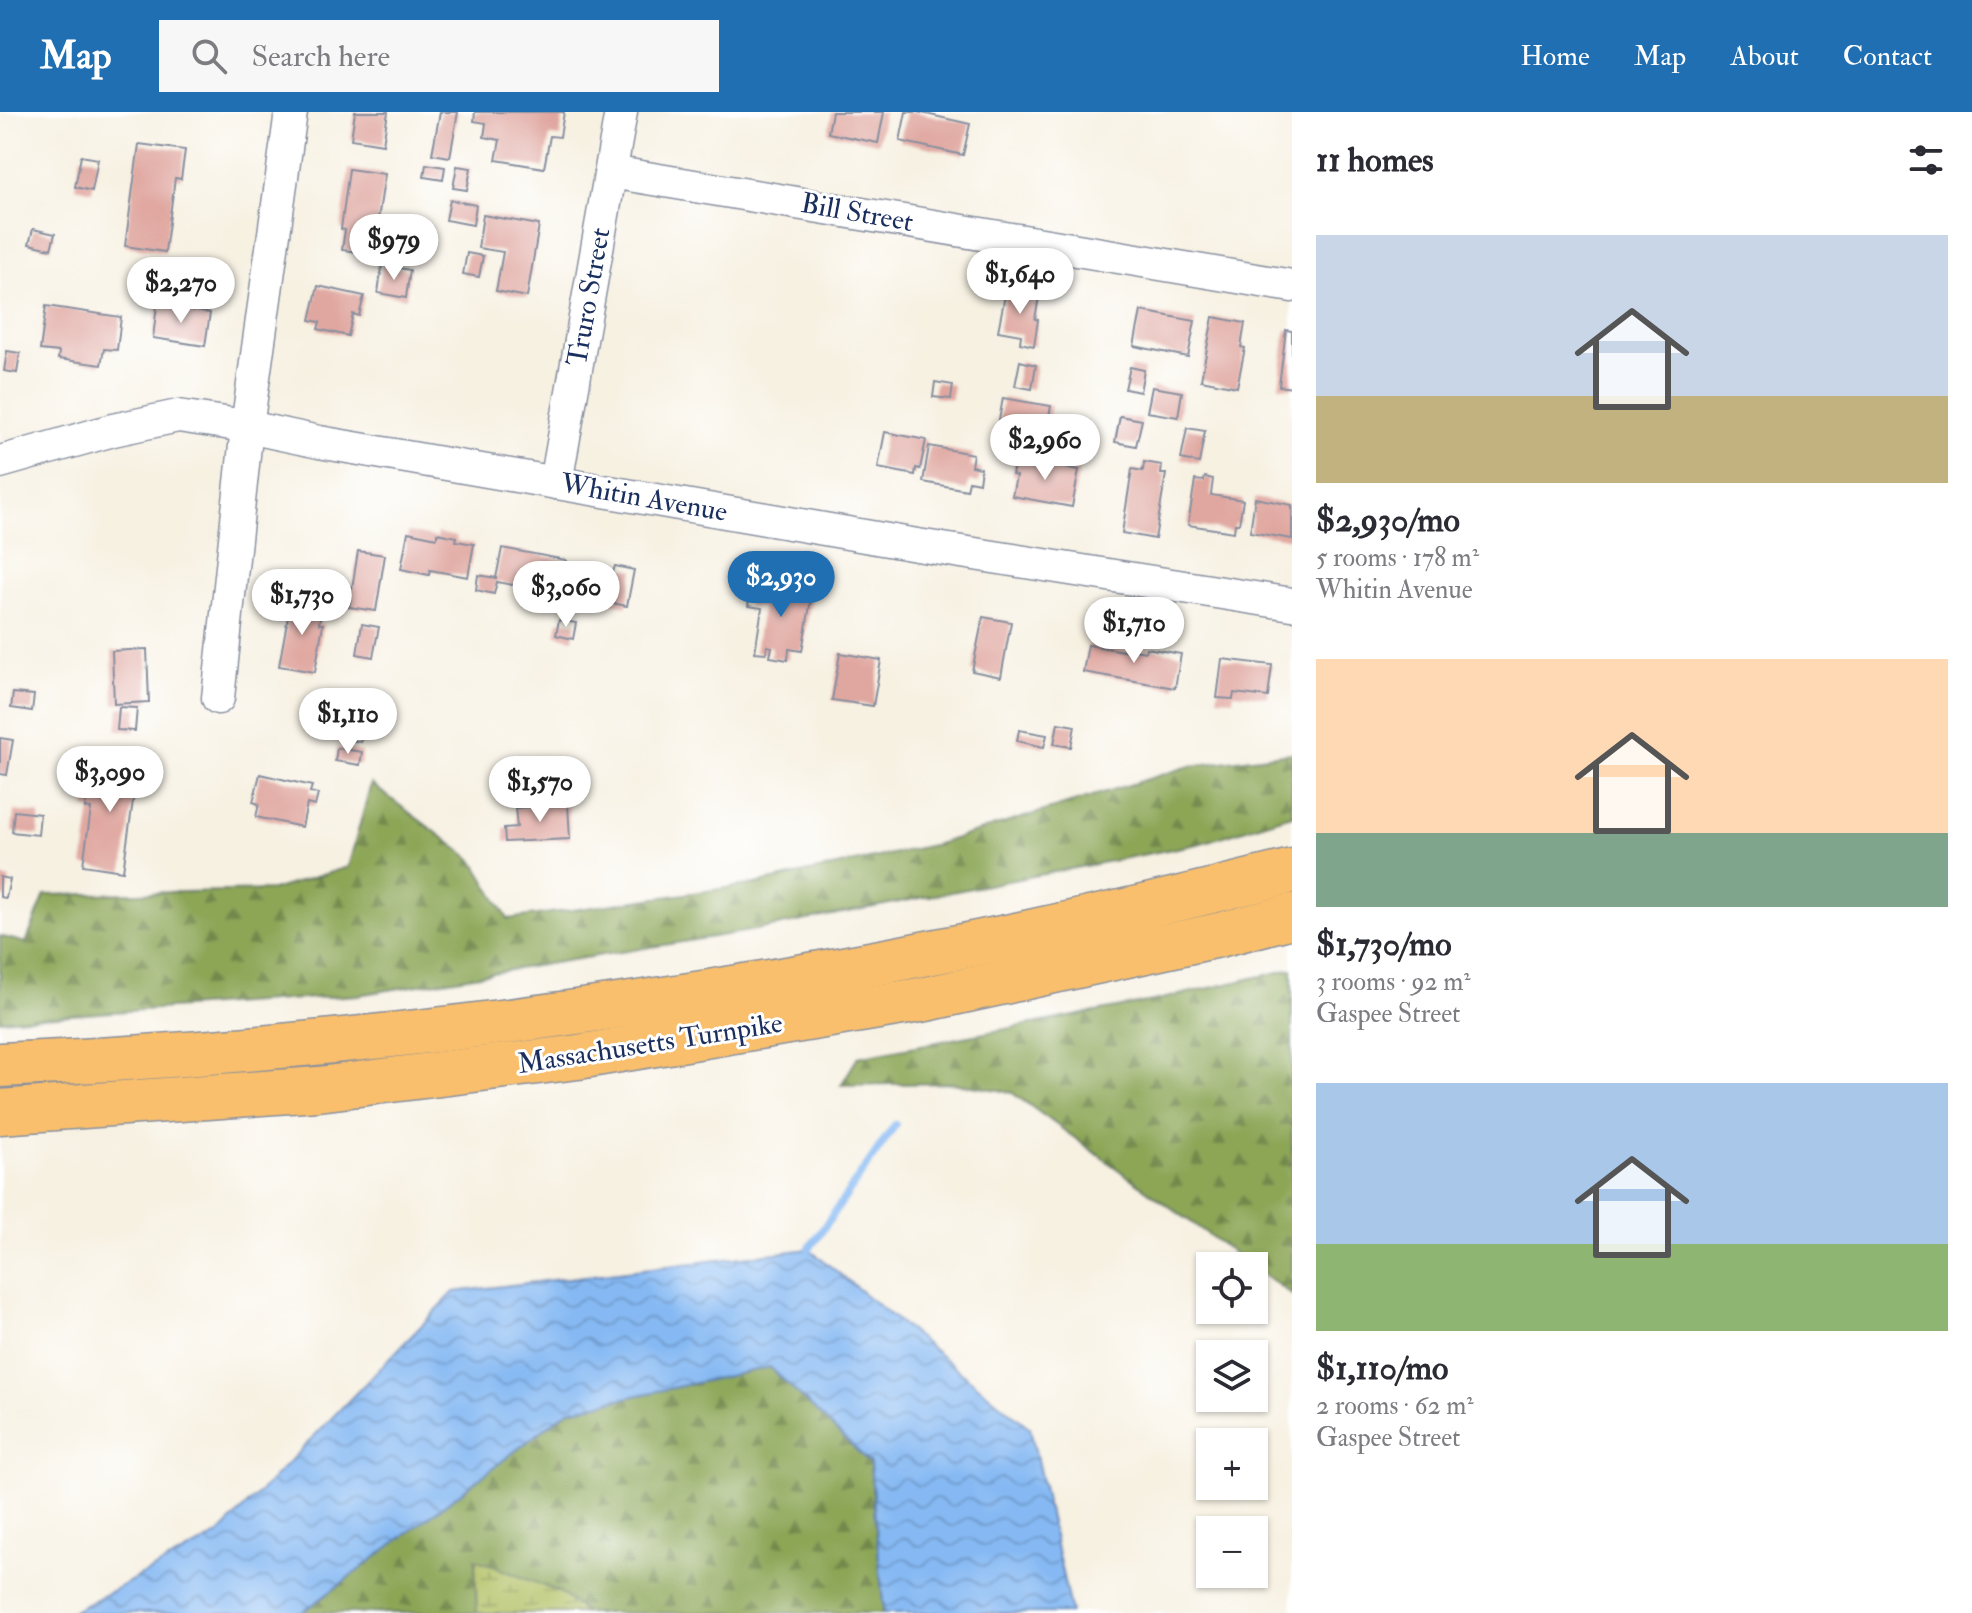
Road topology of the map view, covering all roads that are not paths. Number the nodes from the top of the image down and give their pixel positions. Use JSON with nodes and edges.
{"nodes":[{"id":1,"x":291,"y":112,"type":"edge"},
{"id":2,"x":621,"y":112,"type":"edge"},
{"id":3,"x":611,"y":172,"type":"junction"},
{"id":4,"x":1292,"y":286,"type":"edge"},
{"id":5,"x":247,"y":427,"type":"junction"},
{"id":6,"x":0,"y":462,"type":"edge"},
{"id":7,"x":556,"y":483,"type":"junction"},
{"id":8,"x":1292,"y":604,"type":"edge"},
{"id":9,"x":218,"y":698,"type":"dead end"},
{"id":10,"x":1292,"y":871,"type":"edge"},
{"id":11,"x":1292,"y":916,"type":"edge"},
{"id":12,"x":0,"y":1065,"type":"edge"},
{"id":13,"x":0,"y":1112,"type":"edge"}],
"edges":[{"from":1,"to":5,"type":"street"},
{"from":2,"to":3,"type":"street","name":"Truro Street"},
{"from":3,"to":4,"type":"street","name":"Bill Street"},
{"from":3,"to":7,"type":"street","name":"Truro Street"},
{"from":5,"to":6,"type":"street","name":"Whitin Avenue"},
{"from":5,"to":7,"type":"street","name":"Whitin Avenue"},
{"from":5,"to":9,"type":"street"},
{"from":7,"to":8,"type":"street","name":"Whitin Avenue"},
{"from":10,"to":12,"type":"highway","name":"Massachusetts Turnpike"},
{"from":11,"to":13,"type":"highway","name":"Massachusetts Turnpike"}]}
